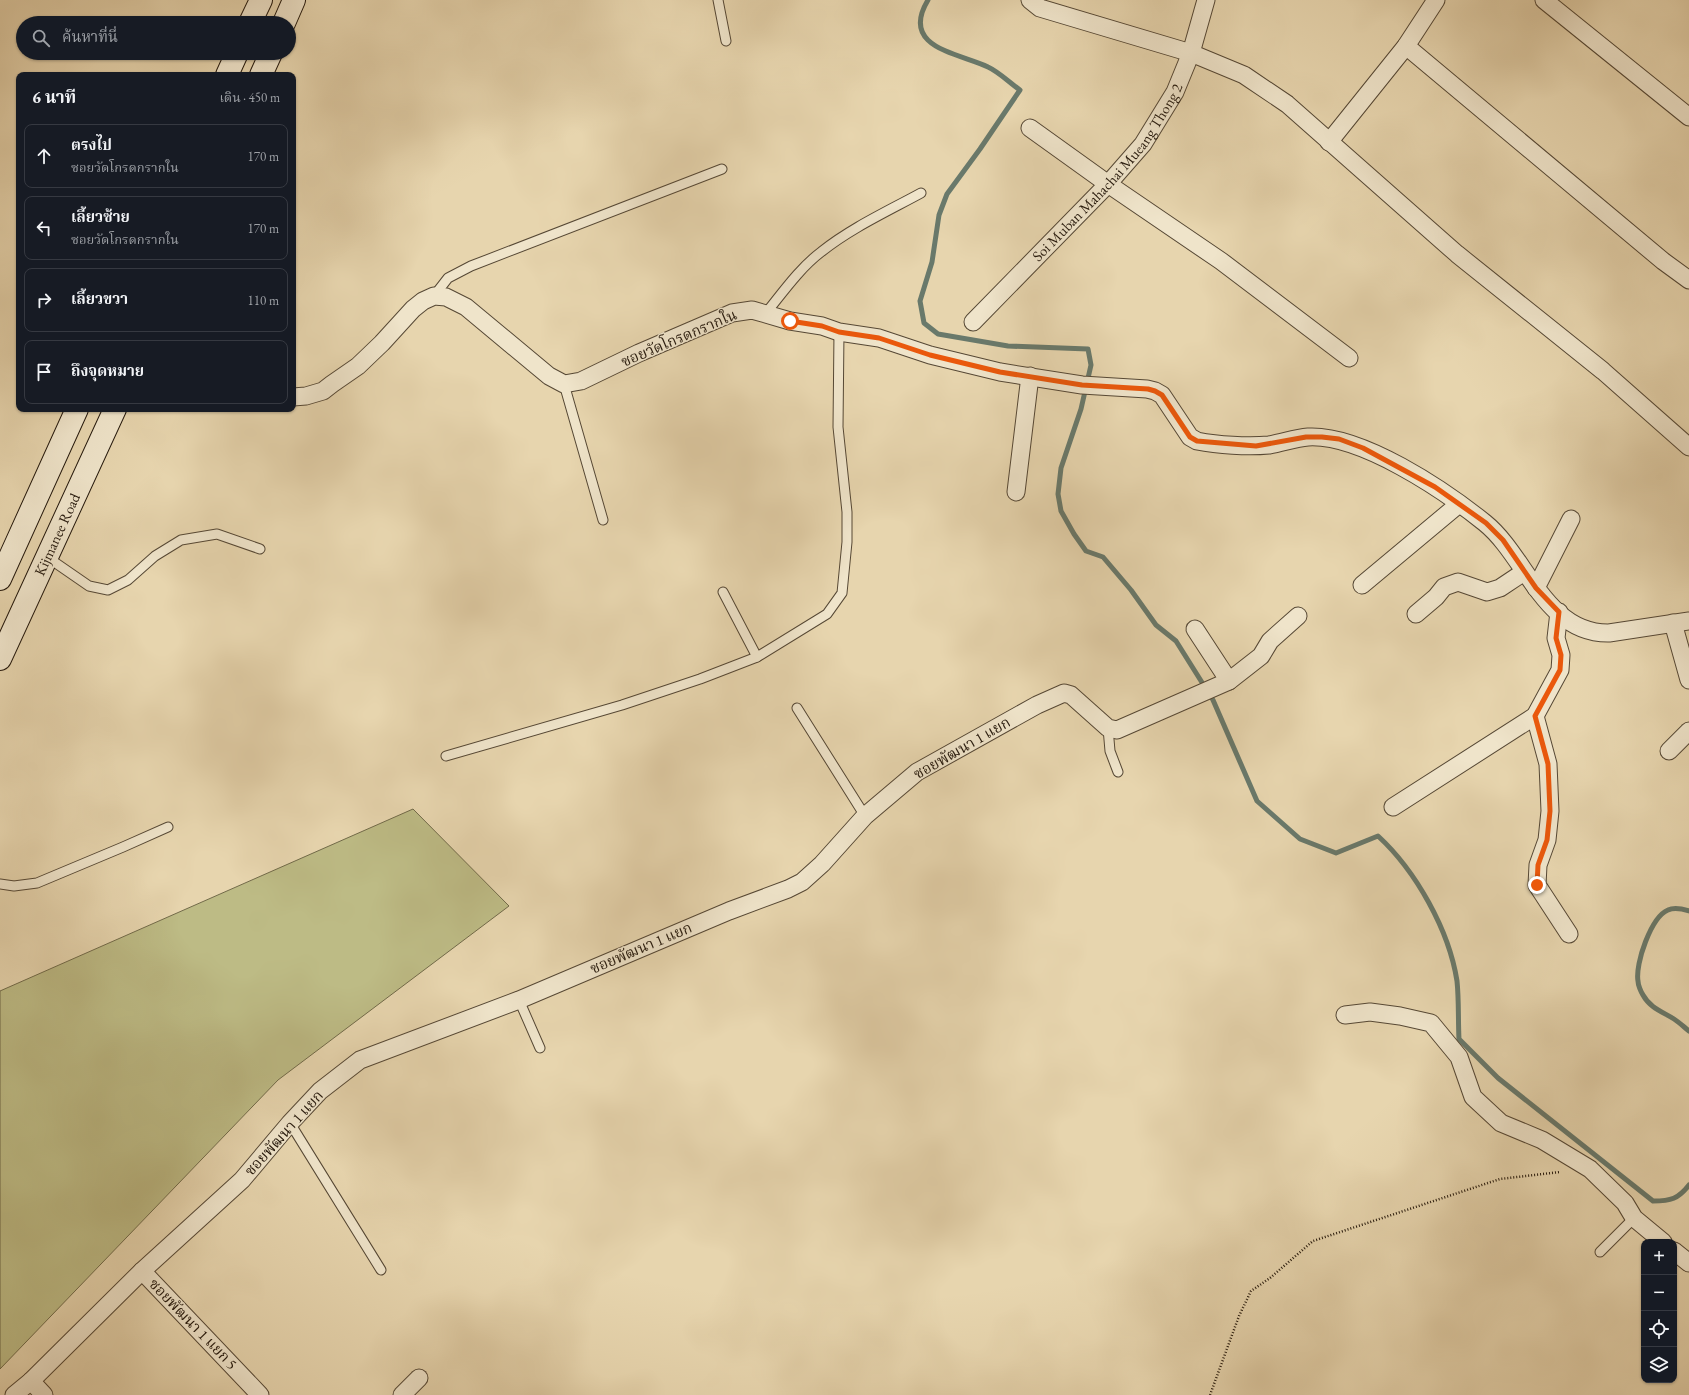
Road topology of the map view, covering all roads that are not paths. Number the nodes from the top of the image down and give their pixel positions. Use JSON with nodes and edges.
{"nodes":[{"id":1,"x":261,"y":0,"type":"edge"},
{"id":2,"x":294,"y":0,"type":"edge"},
{"id":3,"x":718,"y":0,"type":"edge"},
{"id":4,"x":1030,"y":0,"type":"edge"},
{"id":5,"x":1206,"y":0,"type":"edge"},
{"id":6,"x":1436,"y":0,"type":"edge"},
{"id":7,"x":1544,"y":0,"type":"edge"},
{"id":8,"x":253,"y":16,"type":"edge"},
{"id":9,"x":287,"y":16,"type":"edge"},
{"id":10,"x":726,"y":41,"type":"dead end"},
{"id":11,"x":1406,"y":46,"type":"junction"},
{"id":12,"x":1191,"y":53,"type":"junction"},
{"id":13,"x":234,"y":60,"type":"edge"},
{"id":14,"x":268,"y":60,"type":"edge"},
{"id":15,"x":228,"y":72,"type":"edge"},
{"id":16,"x":263,"y":72,"type":"edge"},
{"id":17,"x":1689,"y":117,"type":"edge"},
{"id":18,"x":1030,"y":128,"type":"dead end"},
{"id":19,"x":1330,"y":142,"type":"junction"},
{"id":20,"x":722,"y":169,"type":"dead end"},
{"id":21,"x":1108,"y":184,"type":"junction"},
{"id":22,"x":921,"y":193,"type":"dead end"},
{"id":23,"x":1689,"y":280,"type":"edge"},
{"id":24,"x":434,"y":296,"type":"junction"},
{"id":25,"x":766,"y":313,"type":"junction"},
{"id":26,"x":973,"y":322,"type":"dead end"},
{"id":27,"x":839,"y":332,"type":"junction"},
{"id":28,"x":1348,"y":358,"type":"dead end"},
{"id":29,"x":1030,"y":376,"type":"junction"},
{"id":30,"x":564,"y":384,"type":"junction"},
{"id":31,"x":296,"y":397,"type":"edge"},
{"id":32,"x":76,"y":412,"type":"edge"},
{"id":33,"x":114,"y":412,"type":"edge"},
{"id":34,"x":1689,"y":447,"type":"edge"},
{"id":35,"x":1016,"y":492,"type":"dead end"},
{"id":36,"x":1459,"y":504,"type":"junction"},
{"id":37,"x":1570,"y":519,"type":"dead end"},
{"id":38,"x":603,"y":520,"type":"dead end"},
{"id":39,"x":260,"y":549,"type":"dead end"},
{"id":40,"x":47,"y":557,"type":"junction"},
{"id":41,"x":1524,"y":572,"type":"junction"},
{"id":42,"x":0,"y":579,"type":"edge"},
{"id":43,"x":1362,"y":585,"type":"dead end"},
{"id":44,"x":1536,"y":588,"type":"junction"},
{"id":45,"x":723,"y":592,"type":"dead end"},
{"id":46,"x":1559,"y":612,"type":"junction"},
{"id":47,"x":1416,"y":614,"type":"dead end"},
{"id":48,"x":1298,"y":616,"type":"dead end"},
{"id":49,"x":1681,"y":622,"type":"edge"},
{"id":50,"x":1195,"y":629,"type":"dead end"},
{"id":51,"x":757,"y":657,"type":"junction"},
{"id":52,"x":0,"y":660,"type":"edge"},
{"id":53,"x":1689,"y":680,"type":"edge"},
{"id":54,"x":1228,"y":681,"type":"junction"},
{"id":55,"x":797,"y":708,"type":"dead end"},
{"id":56,"x":1535,"y":716,"type":"junction"},
{"id":57,"x":1108,"y":728,"type":"junction"},
{"id":58,"x":1689,"y":731,"type":"edge"},
{"id":59,"x":1669,"y":751,"type":"dead end"},
{"id":60,"x":446,"y":756,"type":"dead end"},
{"id":61,"x":1118,"y":772,"type":"dead end"},
{"id":62,"x":1393,"y":807,"type":"dead end"},
{"id":63,"x":864,"y":816,"type":"junction"},
{"id":64,"x":168,"y":827,"type":"dead end"},
{"id":65,"x":0,"y":884,"type":"edge"},
{"id":66,"x":1569,"y":934,"type":"dead end"},
{"id":67,"x":519,"y":1000,"type":"junction"},
{"id":68,"x":1345,"y":1015,"type":"dead end"},
{"id":69,"x":540,"y":1048,"type":"dead end"},
{"id":70,"x":290,"y":1123,"type":"junction"},
{"id":71,"x":1634,"y":1218,"type":"junction"},
{"id":72,"x":1659,"y":1239,"type":"edge"},
{"id":73,"x":1600,"y":1252,"type":"dead end"},
{"id":74,"x":1677,"y":1253,"type":"edge"},
{"id":75,"x":1689,"y":1263,"type":"edge"},
{"id":76,"x":381,"y":1270,"type":"dead end"},
{"id":77,"x":142,"y":1271,"type":"junction"},
{"id":78,"x":419,"y":1378,"type":"dead end"},
{"id":79,"x":31,"y":1381,"type":"junction"},
{"id":80,"x":14,"y":1395,"type":"edge"},
{"id":81,"x":44,"y":1395,"type":"edge"},
{"id":82,"x":260,"y":1395,"type":"edge"},
{"id":83,"x":402,"y":1395,"type":"edge"}],
"edges":[{"from":1,"to":8,"type":"main road"},
{"from":2,"to":9,"type":"main road"},
{"from":3,"to":10,"type":"lane"},
{"from":4,"to":12,"type":"street"},
{"from":5,"to":12,"type":"street","name":"Soi Muban Mahachai Mueang Thong 2"},
{"from":6,"to":11,"type":"street"},
{"from":7,"to":17,"type":"street"},
{"from":11,"to":19,"type":"street"},
{"from":11,"to":23,"type":"street"},
{"from":12,"to":19,"type":"street"},
{"from":12,"to":21,"type":"street","name":"Soi Muban Mahachai Mueang Thong 2"},
{"from":13,"to":15,"type":"main road"},
{"from":14,"to":16,"type":"main road"},
{"from":18,"to":21,"type":"street"},
{"from":19,"to":34,"type":"street"},
{"from":20,"to":24,"type":"lane"},
{"from":21,"to":26,"type":"street","name":"Soi Muban Mahachai Mueang Thong 2"},
{"from":21,"to":28,"type":"street"},
{"from":22,"to":25,"type":"lane"},
{"from":24,"to":30,"type":"street"},
{"from":24,"to":31,"type":"street"},
{"from":25,"to":27,"type":"street","name":"ซอยวัดโกรดกรากใน"},
{"from":25,"to":30,"type":"street","name":"ซอยวัดโกรดกรากใน"},
{"from":27,"to":29,"type":"street","name":"ซอยวัดโกรดกรากใน"},
{"from":27,"to":51,"type":"lane"},
{"from":29,"to":35,"type":"street"},
{"from":29,"to":36,"type":"street","name":"ซอยวัดโกรดกรากใน"},
{"from":30,"to":38,"type":"lane"},
{"from":32,"to":42,"type":"main road"},
{"from":33,"to":40,"type":"main road","name":"Kijmanee Road"},
{"from":36,"to":41,"type":"street","name":"ซอยวัดโกรดกรากใน"},
{"from":36,"to":43,"type":"street"},
{"from":37,"to":44,"type":"street"},
{"from":39,"to":40,"type":"lane"},
{"from":40,"to":52,"type":"main road","name":"Kijmanee Road"},
{"from":41,"to":44,"type":"street","name":"ซอยวัดโกรดกรากใน"},
{"from":41,"to":47,"type":"street"},
{"from":44,"to":46,"type":"street","name":"ซอยวัดโกรดกรากใน"},
{"from":45,"to":51,"type":"lane"},
{"from":46,"to":49,"type":"street","name":"ซอยวัดโกรดกรากใน"},
{"from":46,"to":56,"type":"street"},
{"from":48,"to":54,"type":"street"},
{"from":49,"to":53,"type":"street"},
{"from":50,"to":54,"type":"street"},
{"from":51,"to":60,"type":"lane"},
{"from":54,"to":57,"type":"street"},
{"from":55,"to":63,"type":"lane"},
{"from":56,"to":62,"type":"street"},
{"from":56,"to":66,"type":"street"},
{"from":57,"to":61,"type":"lane"},
{"from":57,"to":63,"type":"street","name":"ซอยพัฒนา 1 แยก"},
{"from":58,"to":59,"type":"street"},
{"from":63,"to":67,"type":"street","name":"ซอยพัฒนา 1 แยก"},
{"from":64,"to":65,"type":"lane"},
{"from":67,"to":69,"type":"lane"},
{"from":67,"to":70,"type":"street","name":"ซอยพัฒนา 1 แยก"},
{"from":68,"to":71,"type":"street"},
{"from":70,"to":76,"type":"lane"},
{"from":70,"to":77,"type":"street","name":"ซอยพัฒนา 1 แยก"},
{"from":71,"to":72,"type":"street"},
{"from":71,"to":73,"type":"lane"},
{"from":74,"to":75,"type":"street"},
{"from":77,"to":79,"type":"street","name":"ซอยพัฒนา 1 แยก"},
{"from":77,"to":82,"type":"street","name":"ซอยพัฒนา 1 แยก 5"},
{"from":78,"to":83,"type":"street"},
{"from":79,"to":80,"type":"street","name":"ซอยพัฒนา 1 แยก"},
{"from":79,"to":81,"type":"street"}]}
